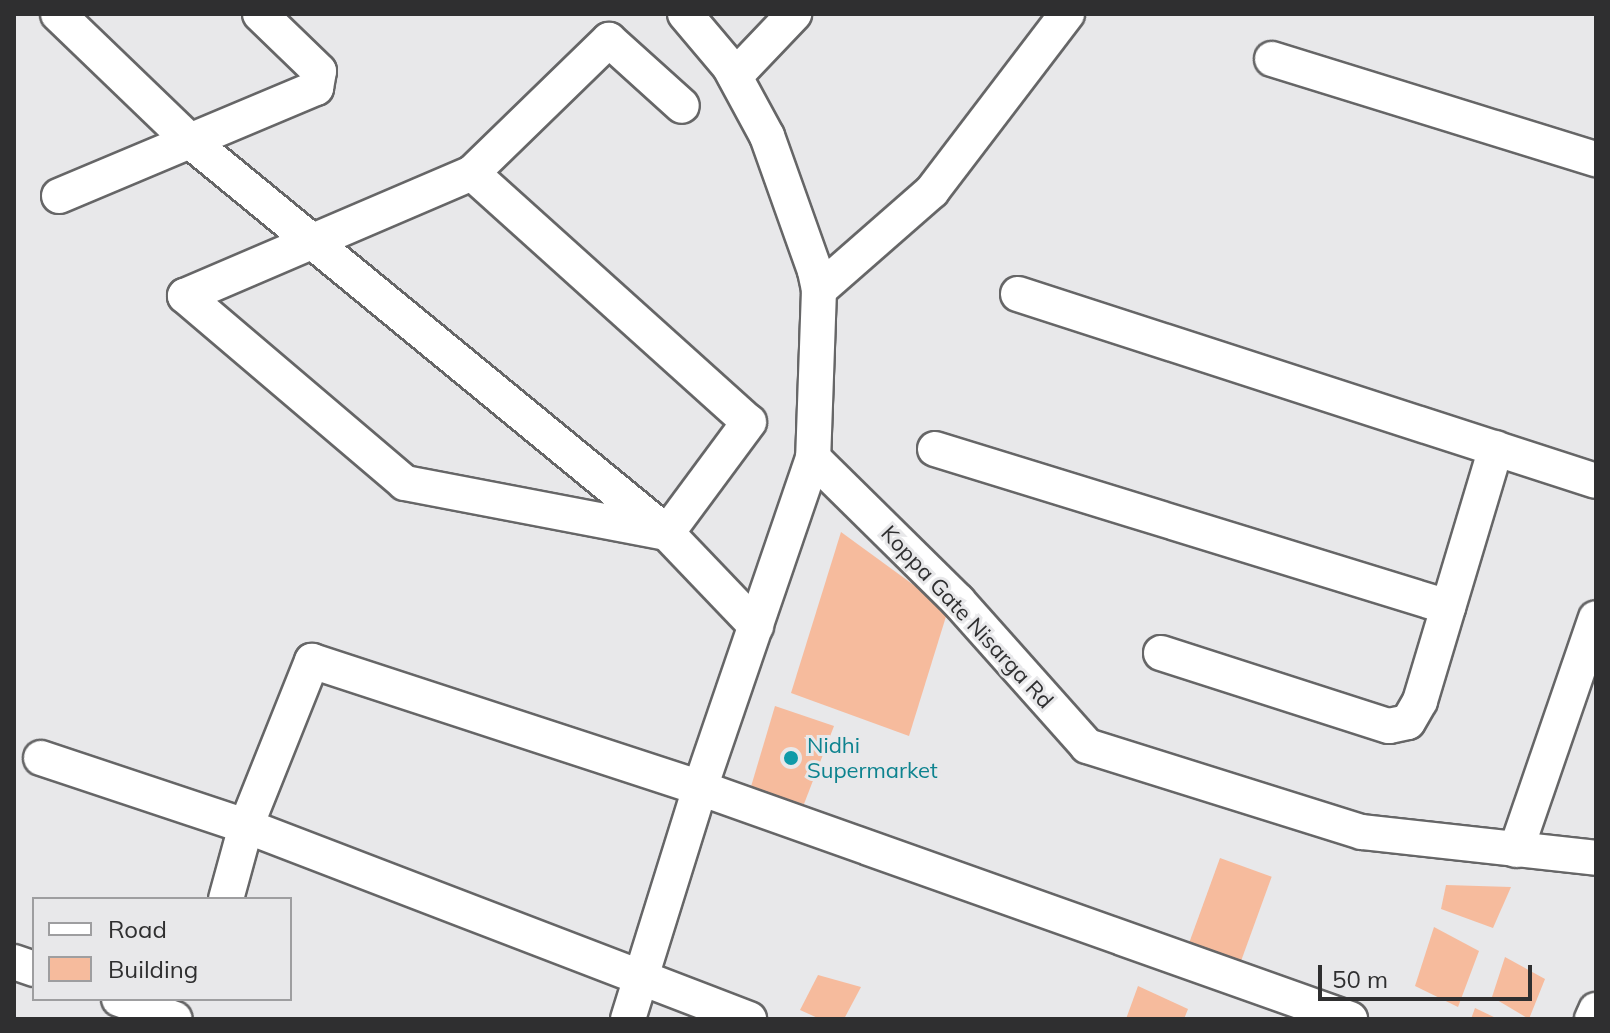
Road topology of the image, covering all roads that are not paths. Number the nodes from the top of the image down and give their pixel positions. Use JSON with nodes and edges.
{"nodes":[{"id":1,"x":58,"y":14,"type":"edge"},
{"id":2,"x":260,"y":14,"type":"edge"},
{"id":3,"x":685,"y":14,"type":"edge"},
{"id":4,"x":721,"y":14,"type":"edge"},
{"id":5,"x":794,"y":14,"type":"edge"},
{"id":6,"x":1067,"y":14,"type":"edge"},
{"id":7,"x":1272,"y":59,"type":"dead end"},
{"id":8,"x":732,"y":71,"type":"junction"},
{"id":9,"x":682,"y":106,"type":"dead end"},
{"id":10,"x":190,"y":141,"type":"junction"},
{"id":11,"x":1596,"y":159,"type":"edge"},
{"id":12,"x":472,"y":173,"type":"junction"},
{"id":13,"x":59,"y":196,"type":"dead end"},
{"id":14,"x":316,"y":240,"type":"junction"},
{"id":15,"x":819,"y":290,"type":"junction"},
{"id":16,"x":1018,"y":294,"type":"dead end"},
{"id":17,"x":1496,"y":448,"type":"junction"},
{"id":18,"x":935,"y":449,"type":"dead end"},
{"id":19,"x":813,"y":458,"type":"junction"},
{"id":20,"x":1596,"y":481,"type":"edge"},
{"id":21,"x":667,"y":533,"type":"junction"},
{"id":22,"x":1448,"y":607,"type":"junction"},
{"id":23,"x":1596,"y":618,"type":"edge"},
{"id":24,"x":756,"y":626,"type":"junction"},
{"id":25,"x":1161,"y":653,"type":"dead end"},
{"id":26,"x":41,"y":758,"type":"dead end"},
{"id":27,"x":700,"y":788,"type":"junction"},
{"id":28,"x":246,"y":826,"type":"junction"},
{"id":29,"x":1516,"y":850,"type":"junction"},
{"id":30,"x":1596,"y":858,"type":"edge"},
{"id":31,"x":227,"y":897,"type":"edge"},
{"id":32,"x":642,"y":981,"type":"junction"},
{"id":33,"x":125,"y":1001,"type":"edge"},
{"id":34,"x":1596,"y":1010,"type":"edge"},
{"id":35,"x":175,"y":1019,"type":"edge"},
{"id":36,"x":628,"y":1019,"type":"edge"},
{"id":37,"x":749,"y":1019,"type":"edge"},
{"id":38,"x":1350,"y":1019,"type":"edge"},
{"id":39,"x":1592,"y":1019,"type":"edge"}],
"edges":[{"from":1,"to":10,"type":"street"},
{"from":2,"to":10,"type":"street"},
{"from":3,"to":8,"type":"street"},
{"from":4,"to":8,"type":"street"},
{"from":5,"to":8,"type":"street"},
{"from":6,"to":15,"type":"street"},
{"from":7,"to":11,"type":"street"},
{"from":8,"to":15,"type":"street"},
{"from":9,"to":12,"type":"street"},
{"from":10,"to":13,"type":"street"},
{"from":10,"to":14,"type":"street"},
{"from":12,"to":14,"type":"street"},
{"from":12,"to":21,"type":"street"},
{"from":14,"to":21,"type":"street"},
{"from":14,"to":21,"type":"street"},
{"from":15,"to":19,"type":"street"},
{"from":16,"to":17,"type":"street"},
{"from":17,"to":20,"type":"street"},
{"from":17,"to":22,"type":"street"},
{"from":18,"to":22,"type":"street"},
{"from":19,"to":24,"type":"street"},
{"from":19,"to":29,"type":"street","name":"Koppa Gate Nisarga Rd"},
{"from":21,"to":24,"type":"street"},
{"from":22,"to":25,"type":"street"},
{"from":23,"to":29,"type":"street"},
{"from":24,"to":27,"type":"street"},
{"from":26,"to":28,"type":"street"},
{"from":27,"to":28,"type":"street"},
{"from":27,"to":32,"type":"street"},
{"from":27,"to":38,"type":"street"},
{"from":28,"to":31,"type":"street"},
{"from":28,"to":32,"type":"street"},
{"from":29,"to":30,"type":"street","name":"Koppa Gate Nisarga Rd"},
{"from":32,"to":36,"type":"street"},
{"from":32,"to":37,"type":"street"},
{"from":33,"to":35,"type":"street"},
{"from":34,"to":39,"type":"street"}]}
